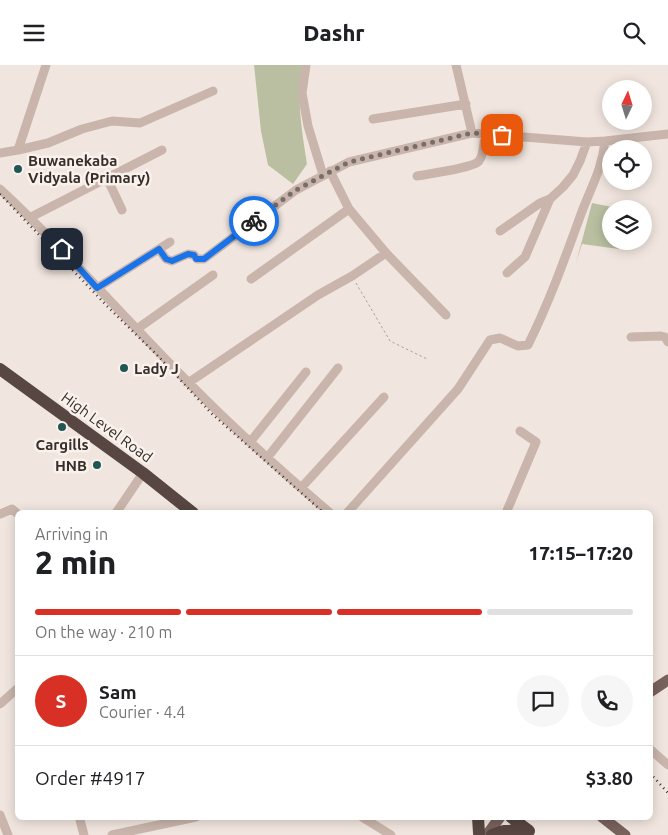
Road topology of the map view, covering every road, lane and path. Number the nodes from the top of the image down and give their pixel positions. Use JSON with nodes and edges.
{"nodes":[{"id":1,"x":46,"y":65,"type":"edge"},
{"id":2,"x":306,"y":65,"type":"edge"},
{"id":3,"x":456,"y":65,"type":"edge"},
{"id":4,"x":213,"y":91,"type":"dead end"},
{"id":5,"x":466,"y":104,"type":"junction"},
{"id":6,"x":373,"y":119,"type":"dead end"},
{"id":7,"x":472,"y":133,"type":"junction"},
{"id":8,"x":485,"y":134,"type":"junction"},
{"id":9,"x":668,"y":134,"type":"edge"},
{"id":10,"x":613,"y":140,"type":"edge"},
{"id":11,"x":587,"y":141,"type":"junction"},
{"id":12,"x":602,"y":141,"type":"edge"},
{"id":13,"x":162,"y":149,"type":"dead end"},
{"id":14,"x":18,"y":150,"type":"junction"},
{"id":15,"x":0,"y":153,"type":"edge"},
{"id":16,"x":602,"y":162,"type":"edge"},
{"id":17,"x":326,"y":173,"type":"junction"},
{"id":18,"x":417,"y":176,"type":"dead end"},
{"id":19,"x":107,"y":178,"type":"junction"},
{"id":20,"x":0,"y":189,"type":"edge"},
{"id":21,"x":550,"y":199,"type":"junction"},
{"id":22,"x":349,"y":209,"type":"junction"},
{"id":23,"x":122,"y":210,"type":"dead end"},
{"id":24,"x":31,"y":217,"type":"junction"},
{"id":25,"x":500,"y":231,"type":"dead end"},
{"id":26,"x":170,"y":242,"type":"dead end"},
{"id":27,"x":159,"y":249,"type":"junction"},
{"id":28,"x":386,"y":253,"type":"junction"},
{"id":29,"x":507,"y":273,"type":"dead end"},
{"id":30,"x":214,"y":275,"type":"dead end"},
{"id":31,"x":352,"y":276,"type":"junction"},
{"id":32,"x":251,"y":279,"type":"dead end"},
{"id":33,"x":97,"y":288,"type":"junction"},
{"id":34,"x":446,"y":315,"type":"dead end"},
{"id":35,"x":137,"y":329,"type":"junction"},
{"id":36,"x":631,"y":337,"type":"dead end"},
{"id":37,"x":668,"y":342,"type":"edge"},
{"id":38,"x":427,"y":359,"type":"dead end"},
{"id":39,"x":338,"y":368,"type":"dead end"},
{"id":40,"x":0,"y":369,"type":"edge"},
{"id":41,"x":306,"y":371,"type":"dead end"},
{"id":42,"x":188,"y":383,"type":"junction"},
{"id":43,"x":384,"y":397,"type":"dead end"},
{"id":44,"x":520,"y":431,"type":"dead end"},
{"id":45,"x":251,"y":441,"type":"junction"},
{"id":46,"x":268,"y":458,"type":"junction"},
{"id":47,"x":143,"y":473,"type":"junction"},
{"id":48,"x":301,"y":488,"type":"junction"},
{"id":49,"x":118,"y":510,"type":"edge"},
{"id":50,"x":189,"y":510,"type":"edge"},
{"id":51,"x":327,"y":510,"type":"edge"},
{"id":52,"x":350,"y":510,"type":"edge"},
{"id":53,"x":507,"y":510,"type":"edge"},
{"id":54,"x":15,"y":512,"type":"edge"},
{"id":55,"x":0,"y":514,"type":"edge"},
{"id":56,"x":668,"y":680,"type":"edge"},
{"id":57,"x":15,"y":690,"type":"edge"},
{"id":58,"x":653,"y":690,"type":"edge"},
{"id":59,"x":0,"y":704,"type":"edge"},
{"id":60,"x":653,"y":752,"type":"edge"},
{"id":61,"x":668,"y":765,"type":"edge"},
{"id":62,"x":0,"y":815,"type":"edge"},
{"id":63,"x":80,"y":820,"type":"dead end"},
{"id":64,"x":182,"y":820,"type":"edge"},
{"id":65,"x":367,"y":820,"type":"edge"},
{"id":66,"x":479,"y":820,"type":"edge"},
{"id":67,"x":484,"y":820,"type":"edge"},
{"id":68,"x":497,"y":820,"type":"edge"},
{"id":69,"x":515,"y":820,"type":"edge"},
{"id":70,"x":606,"y":820,"type":"edge"},
{"id":71,"x":531,"y":833,"type":"edge"},
{"id":72,"x":481,"y":834,"type":"edge"},
{"id":73,"x":8,"y":835,"type":"edge"},
{"id":74,"x":84,"y":835,"type":"edge"},
{"id":75,"x":112,"y":835,"type":"edge"},
{"id":76,"x":392,"y":835,"type":"edge"},
{"id":77,"x":492,"y":835,"type":"edge"},
{"id":78,"x":625,"y":835,"type":"edge"}],
"edges":[{"from":1,"to":14,"type":"street"},
{"from":2,"to":17,"type":"street"},
{"from":3,"to":5,"type":"street"},
{"from":4,"to":14,"type":"street"},
{"from":5,"to":6,"type":"street"},
{"from":5,"to":7,"type":"street"},
{"from":7,"to":8,"type":"street"},
{"from":7,"to":17,"type":"street"},
{"from":8,"to":11,"type":"street"},
{"from":8,"to":18,"type":"street"},
{"from":9,"to":10,"type":"street"},
{"from":11,"to":12,"type":"street"},
{"from":11,"to":21,"type":"street"},
{"from":13,"to":19,"type":"street"},
{"from":14,"to":15,"type":"street"},
{"from":16,"to":52,"type":"street"},
{"from":17,"to":22,"type":"street"},
{"from":17,"to":27,"type":"street"},
{"from":19,"to":23,"type":"street"},
{"from":19,"to":24,"type":"street"},
{"from":20,"to":24,"type":"street"},
{"from":21,"to":25,"type":"street"},
{"from":21,"to":29,"type":"street"},
{"from":22,"to":28,"type":"street"},
{"from":22,"to":32,"type":"street"},
{"from":24,"to":33,"type":"street"},
{"from":26,"to":27,"type":"street"},
{"from":27,"to":33,"type":"street"},
{"from":28,"to":31,"type":"street"},
{"from":28,"to":34,"type":"street"},
{"from":30,"to":35,"type":"street"},
{"from":31,"to":38,"type":"path"},
{"from":31,"to":42,"type":"street"},
{"from":33,"to":35,"type":"street"},
{"from":35,"to":42,"type":"street"},
{"from":36,"to":37,"type":"street"},
{"from":39,"to":46,"type":"street"},
{"from":40,"to":47,"type":"highway","name":"High Level Road"},
{"from":41,"to":45,"type":"street"},
{"from":42,"to":45,"type":"street"},
{"from":43,"to":48,"type":"street"},
{"from":44,"to":53,"type":"street"},
{"from":45,"to":46,"type":"street"},
{"from":46,"to":48,"type":"street"},
{"from":47,"to":49,"type":"street"},
{"from":47,"to":50,"type":"highway","name":"High Level Road"},
{"from":48,"to":51,"type":"street"},
{"from":54,"to":55,"type":"street"},
{"from":56,"to":58,"type":"main road"},
{"from":57,"to":59,"type":"street"},
{"from":60,"to":61,"type":"street"},
{"from":62,"to":73,"type":"street"},
{"from":63,"to":74,"type":"street"},
{"from":64,"to":75,"type":"street"},
{"from":65,"to":76,"type":"street"},
{"from":66,"to":72,"type":"highway"},
{"from":67,"to":72,"type":"main road"},
{"from":68,"to":72,"type":"main road"},
{"from":69,"to":71,"type":"highway"},
{"from":70,"to":78,"type":"main road"},
{"from":71,"to":77,"type":"highway"}]}
